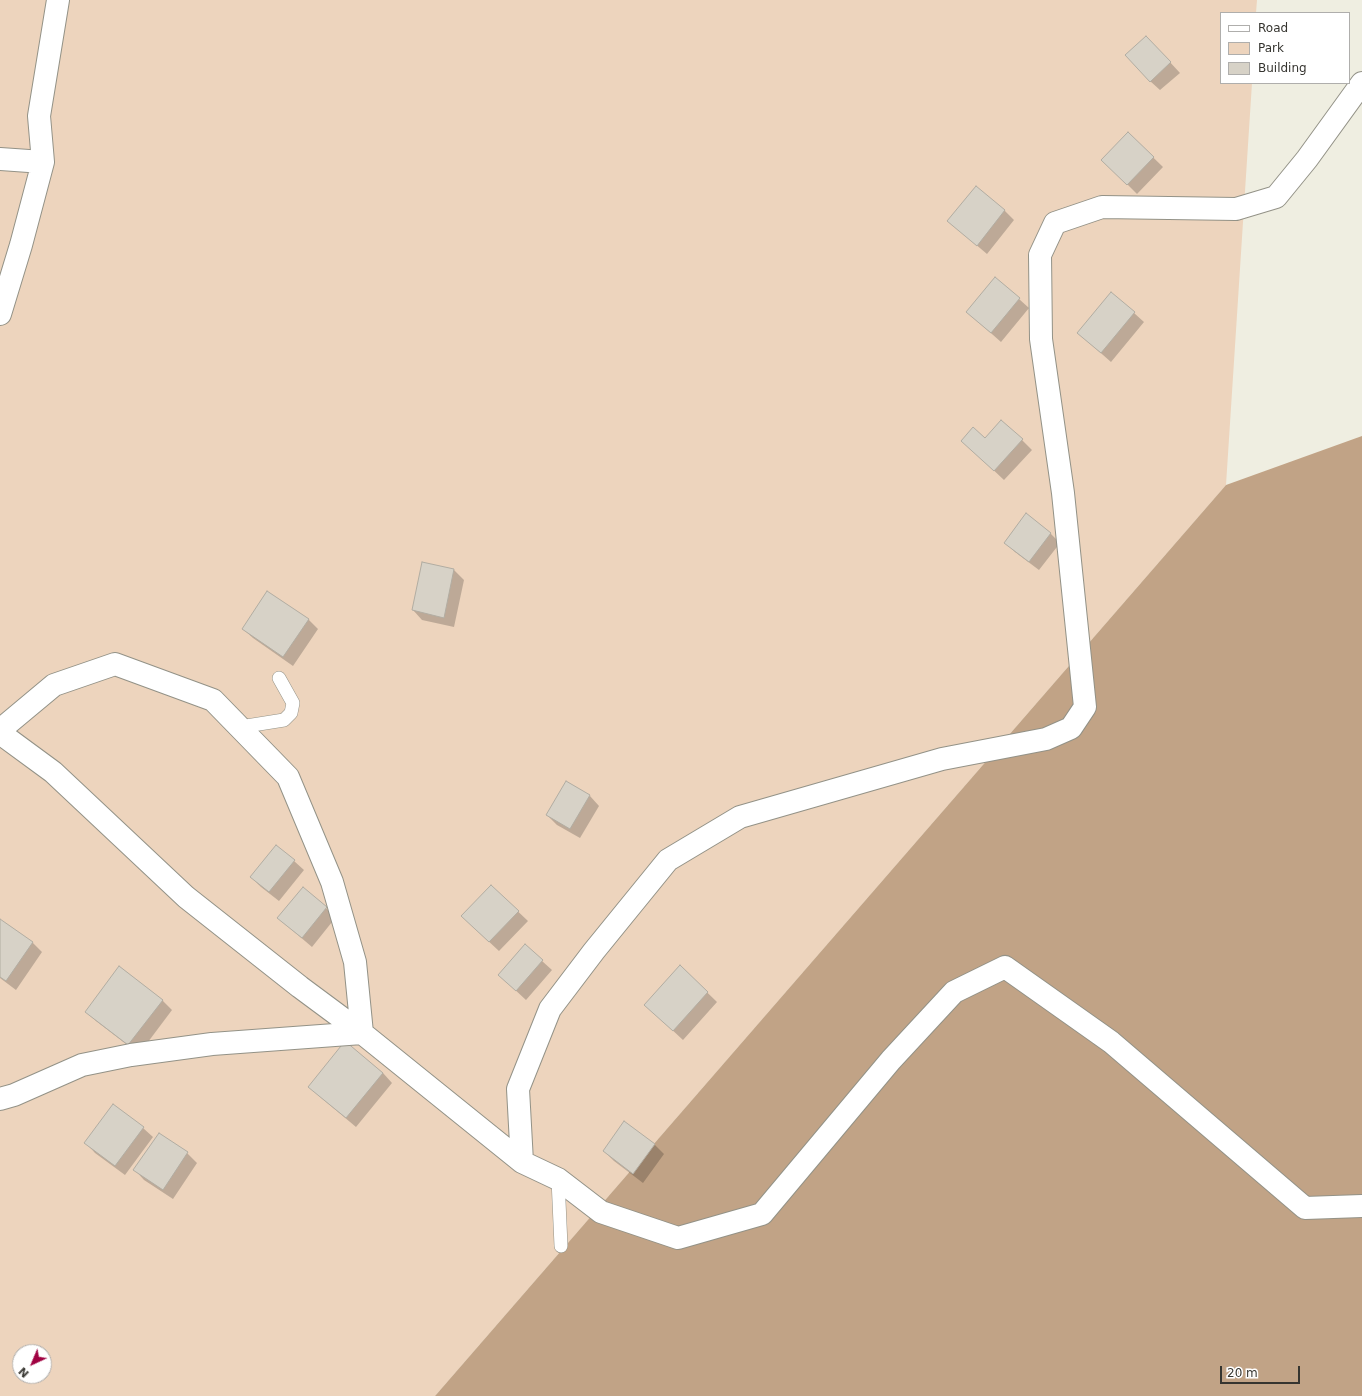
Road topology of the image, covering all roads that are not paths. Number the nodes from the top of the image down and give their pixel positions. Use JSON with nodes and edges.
{"nodes":[{"id":1,"x":58,"y":0,"type":"edge"},
{"id":2,"x":1362,"y":82,"type":"edge"},
{"id":3,"x":0,"y":159,"type":"edge"},
{"id":4,"x":43,"y":162,"type":"junction"},
{"id":5,"x":0,"y":314,"type":"edge"},
{"id":6,"x":279,"y":678,"type":"dead end"},
{"id":7,"x":240,"y":727,"type":"junction"},
{"id":8,"x":0,"y":732,"type":"edge"},
{"id":9,"x":362,"y":1033,"type":"junction"},
{"id":10,"x":0,"y":1099,"type":"edge"},
{"id":11,"x":522,"y":1162,"type":"junction"},
{"id":12,"x":558,"y":1179,"type":"junction"},
{"id":13,"x":1362,"y":1206,"type":"edge"},
{"id":14,"x":561,"y":1246,"type":"dead end"}],
"edges":[{"from":1,"to":4,"type":"street"},
{"from":2,"to":11,"type":"street"},
{"from":3,"to":4,"type":"street"},
{"from":4,"to":5,"type":"street"},
{"from":6,"to":7,"type":"lane"},
{"from":7,"to":8,"type":"street"},
{"from":7,"to":9,"type":"street"},
{"from":8,"to":9,"type":"street"},
{"from":9,"to":10,"type":"street"},
{"from":9,"to":11,"type":"street"},
{"from":11,"to":12,"type":"street"},
{"from":12,"to":13,"type":"street"},
{"from":12,"to":14,"type":"lane"}]}
